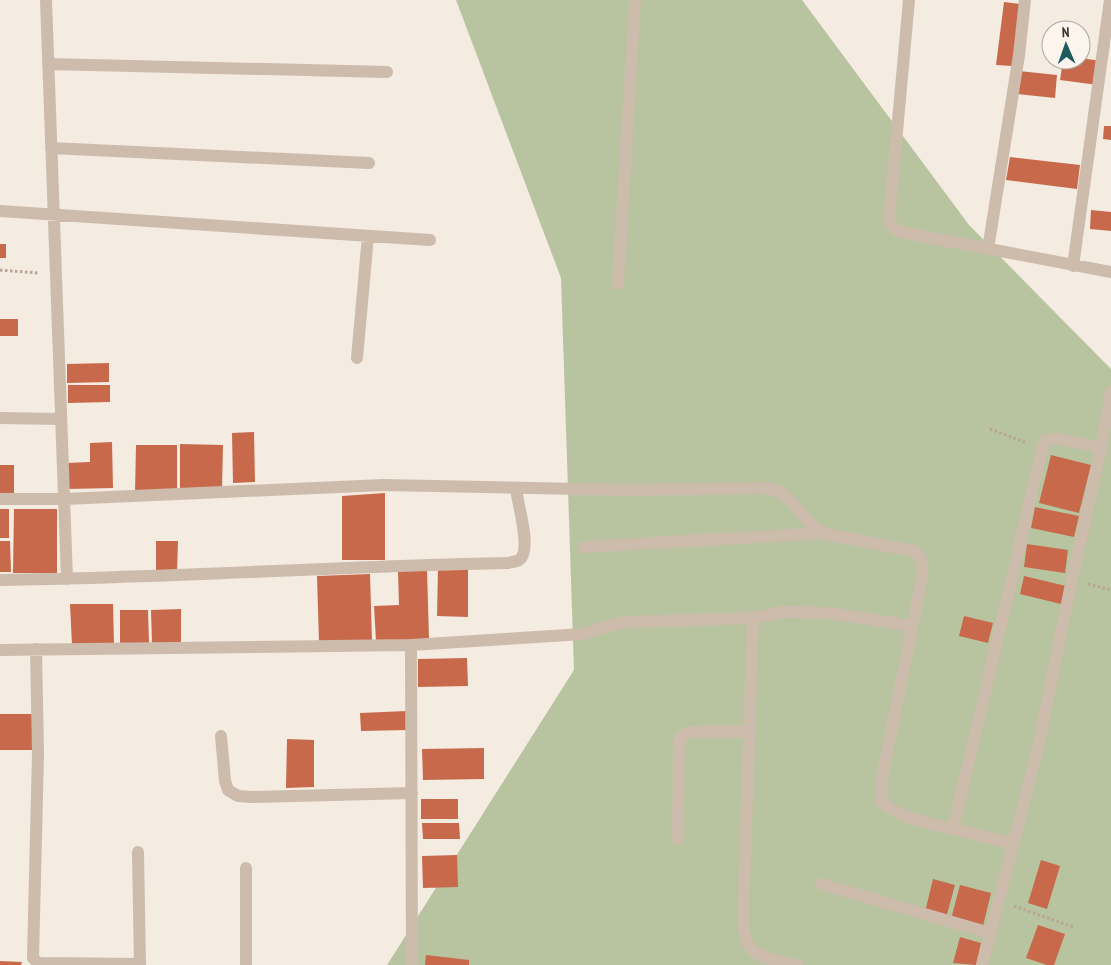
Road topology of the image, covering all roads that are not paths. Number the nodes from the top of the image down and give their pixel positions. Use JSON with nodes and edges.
{"nodes":[{"id":1,"x":46,"y":0,"type":"edge"},
{"id":2,"x":635,"y":0,"type":"edge"},
{"id":3,"x":910,"y":0,"type":"edge"},
{"id":4,"x":1025,"y":0,"type":"edge"},
{"id":5,"x":1110,"y":0,"type":"edge"},
{"id":6,"x":48,"y":64,"type":"junction"},
{"id":7,"x":387,"y":72,"type":"dead end"},
{"id":8,"x":50,"y":148,"type":"junction"},
{"id":9,"x":369,"y":163,"type":"dead end"},
{"id":10,"x":0,"y":211,"type":"edge"},
{"id":11,"x":53,"y":216,"type":"junction"},
{"id":12,"x":368,"y":236,"type":"junction"},
{"id":13,"x":430,"y":240,"type":"dead end"},
{"id":14,"x":988,"y":249,"type":"junction"},
{"id":15,"x":1073,"y":266,"type":"junction"},
{"id":16,"x":1111,"y":272,"type":"edge"},
{"id":17,"x":618,"y":284,"type":"dead end"},
{"id":18,"x":357,"y":358,"type":"dead end"},
{"id":19,"x":1111,"y":392,"type":"edge"},
{"id":20,"x":0,"y":418,"type":"edge"},
{"id":21,"x":60,"y":419,"type":"junction"},
{"id":22,"x":1101,"y":448,"type":"junction"},
{"id":23,"x":516,"y":488,"type":"junction"},
{"id":24,"x":0,"y":499,"type":"edge"},
{"id":25,"x":65,"y":499,"type":"junction"},
{"id":26,"x":825,"y":533,"type":"junction"},
{"id":27,"x":584,"y":548,"type":"dead end"},
{"id":28,"x":67,"y":579,"type":"junction"},
{"id":29,"x":0,"y":580,"type":"edge"},
{"id":30,"x":753,"y":618,"type":"junction"},
{"id":31,"x":912,"y":626,"type":"junction"},
{"id":32,"x":411,"y":645,"type":"junction"},
{"id":33,"x":0,"y":650,"type":"edge"},
{"id":34,"x":36,"y":650,"type":"junction"},
{"id":35,"x":749,"y":731,"type":"junction"},
{"id":36,"x":222,"y":736,"type":"dead end"},
{"id":37,"x":412,"y":793,"type":"junction"},
{"id":38,"x":953,"y":829,"type":"junction"},
{"id":39,"x":678,"y":839,"type":"dead end"},
{"id":40,"x":1014,"y":844,"type":"junction"},
{"id":41,"x":138,"y":852,"type":"dead end"},
{"id":42,"x":246,"y":868,"type":"dead end"},
{"id":43,"x":821,"y":884,"type":"dead end"},
{"id":44,"x":990,"y":933,"type":"junction"},
{"id":45,"x":140,"y":964,"type":"edge"},
{"id":46,"x":246,"y":965,"type":"edge"},
{"id":47,"x":412,"y":965,"type":"edge"},
{"id":48,"x":797,"y":965,"type":"edge"},
{"id":49,"x":982,"y":965,"type":"edge"}],
"edges":[{"from":1,"to":6,"type":"street"},
{"from":2,"to":17,"type":"street"},
{"from":3,"to":14,"type":"street"},
{"from":4,"to":14,"type":"street"},
{"from":5,"to":15,"type":"street"},
{"from":6,"to":7,"type":"street"},
{"from":6,"to":8,"type":"street"},
{"from":8,"to":9,"type":"street"},
{"from":8,"to":11,"type":"street"},
{"from":10,"to":11,"type":"street"},
{"from":11,"to":12,"type":"street"},
{"from":11,"to":21,"type":"street"},
{"from":12,"to":13,"type":"street"},
{"from":12,"to":18,"type":"street"},
{"from":14,"to":15,"type":"street"},
{"from":15,"to":16,"type":"street"},
{"from":19,"to":22,"type":"street"},
{"from":20,"to":21,"type":"street"},
{"from":21,"to":25,"type":"street"},
{"from":22,"to":38,"type":"street"},
{"from":22,"to":40,"type":"street"},
{"from":23,"to":25,"type":"street"},
{"from":23,"to":26,"type":"street"},
{"from":23,"to":28,"type":"street"},
{"from":24,"to":25,"type":"street"},
{"from":25,"to":28,"type":"street"},
{"from":26,"to":27,"type":"street"},
{"from":26,"to":31,"type":"street"},
{"from":28,"to":29,"type":"street"},
{"from":30,"to":31,"type":"street"},
{"from":30,"to":32,"type":"street"},
{"from":30,"to":35,"type":"street"},
{"from":31,"to":38,"type":"street"},
{"from":32,"to":34,"type":"street"},
{"from":32,"to":37,"type":"street"},
{"from":33,"to":34,"type":"street"},
{"from":34,"to":45,"type":"street"},
{"from":35,"to":39,"type":"street"},
{"from":35,"to":48,"type":"street"},
{"from":36,"to":37,"type":"street"},
{"from":37,"to":47,"type":"street"},
{"from":38,"to":40,"type":"street"},
{"from":40,"to":44,"type":"street"},
{"from":41,"to":45,"type":"street"},
{"from":42,"to":46,"type":"street"},
{"from":43,"to":44,"type":"street"},
{"from":44,"to":49,"type":"street"}]}
